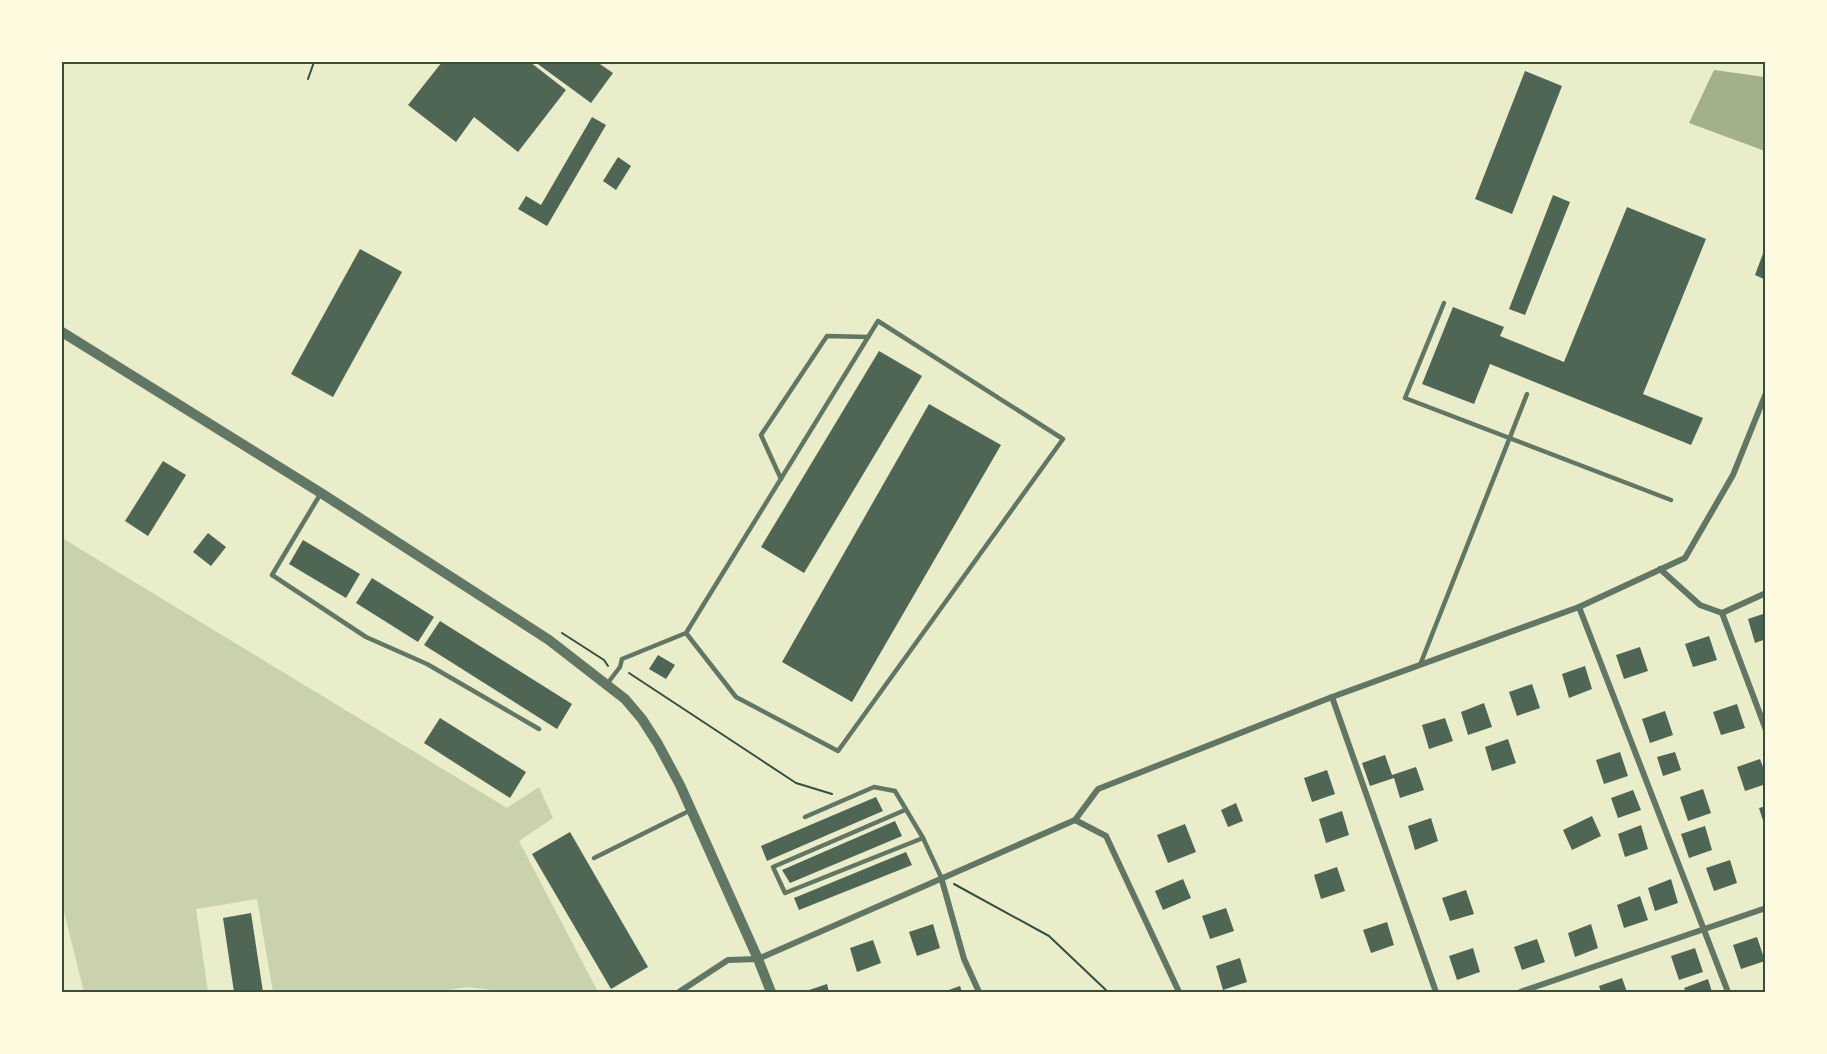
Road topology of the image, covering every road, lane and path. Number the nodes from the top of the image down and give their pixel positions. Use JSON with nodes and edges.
{"nodes":[{"id":1,"x":314,"y":62,"type":"edge"},
{"id":2,"x":308,"y":79,"type":"dead end"},
{"id":3,"x":1444,"y":303,"type":"dead end"},
{"id":4,"x":62,"y":332,"type":"edge"},
{"id":5,"x":868,"y":337,"type":"junction"},
{"id":6,"x":1766,"y":393,"type":"edge"},
{"id":7,"x":1527,"y":394,"type":"dead end"},
{"id":8,"x":1510,"y":438,"type":"junction"},
{"id":9,"x":781,"y":479,"type":"junction"},
{"id":10,"x":321,"y":493,"type":"junction"},
{"id":11,"x":1671,"y":500,"type":"dead end"},
{"id":12,"x":1660,"y":569,"type":"junction"},
{"id":13,"x":1766,"y":593,"type":"edge"},
{"id":14,"x":1579,"y":607,"type":"junction"},
{"id":15,"x":1722,"y":614,"type":"junction"},
{"id":16,"x":686,"y":633,"type":"junction"},
{"id":17,"x":1420,"y":665,"type":"junction"},
{"id":18,"x":620,"y":667,"type":"junction"},
{"id":19,"x":608,"y":684,"type":"junction"},
{"id":20,"x":1332,"y":697,"type":"junction"},
{"id":21,"x":539,"y":729,"type":"dead end"},
{"id":22,"x":1766,"y":730,"type":"edge"},
{"id":23,"x":849,"y":799,"type":"junction"},
{"id":24,"x":691,"y":810,"type":"junction"},
{"id":25,"x":905,"y":810,"type":"junction"},
{"id":26,"x":805,"y":817,"type":"dead end"},
{"id":27,"x":1075,"y":820,"type":"junction"},
{"id":28,"x":923,"y":838,"type":"junction"},
{"id":29,"x":594,"y":858,"type":"dead end"},
{"id":30,"x":941,"y":877,"type":"junction"},
{"id":31,"x":1766,"y":908,"type":"edge"},
{"id":32,"x":1702,"y":930,"type":"junction"},
{"id":33,"x":758,"y":959,"type":"junction"},
{"id":34,"x":679,"y":993,"type":"edge"},
{"id":35,"x":771,"y":993,"type":"edge"},
{"id":36,"x":979,"y":993,"type":"edge"},
{"id":37,"x":1108,"y":993,"type":"edge"},
{"id":38,"x":1179,"y":993,"type":"edge"},
{"id":39,"x":1436,"y":993,"type":"edge"},
{"id":40,"x":1520,"y":993,"type":"edge"},
{"id":41,"x":1728,"y":993,"type":"edge"}],
"edges":[{"from":1,"to":2,"type":"path"},
{"from":3,"to":8,"type":"lane"},
{"from":4,"to":10,"type":"street"},
{"from":5,"to":9,"type":"lane"},
{"from":5,"to":9,"type":"lane"},
{"from":5,"to":16,"type":"lane"},
{"from":6,"to":12,"type":"street"},
{"from":7,"to":8,"type":"lane"},
{"from":8,"to":11,"type":"lane"},
{"from":8,"to":17,"type":"lane"},
{"from":9,"to":16,"type":"lane"},
{"from":10,"to":19,"type":"street"},
{"from":10,"to":21,"type":"lane"},
{"from":12,"to":14,"type":"street"},
{"from":12,"to":15,"type":"street"},
{"from":13,"to":15,"type":"street"},
{"from":14,"to":17,"type":"street"},
{"from":14,"to":32,"type":"street"},
{"from":15,"to":22,"type":"street"},
{"from":16,"to":18,"type":"lane"},
{"from":17,"to":20,"type":"street"},
{"from":18,"to":19,"type":"lane"},
{"from":18,"to":23,"type":"path"},
{"from":19,"to":24,"type":"street"},
{"from":20,"to":27,"type":"street"},
{"from":20,"to":39,"type":"street"},
{"from":23,"to":25,"type":"lane"},
{"from":23,"to":26,"type":"lane"},
{"from":24,"to":29,"type":"lane"},
{"from":24,"to":33,"type":"street"},
{"from":25,"to":28,"type":"lane"},
{"from":25,"to":28,"type":"lane"},
{"from":27,"to":30,"type":"street"},
{"from":27,"to":38,"type":"street"},
{"from":28,"to":30,"type":"lane"},
{"from":30,"to":33,"type":"street"},
{"from":30,"to":36,"type":"street"},
{"from":30,"to":37,"type":"path"},
{"from":31,"to":32,"type":"street"},
{"from":32,"to":40,"type":"street"},
{"from":32,"to":41,"type":"street"},
{"from":33,"to":34,"type":"street"},
{"from":33,"to":35,"type":"street"}]}
